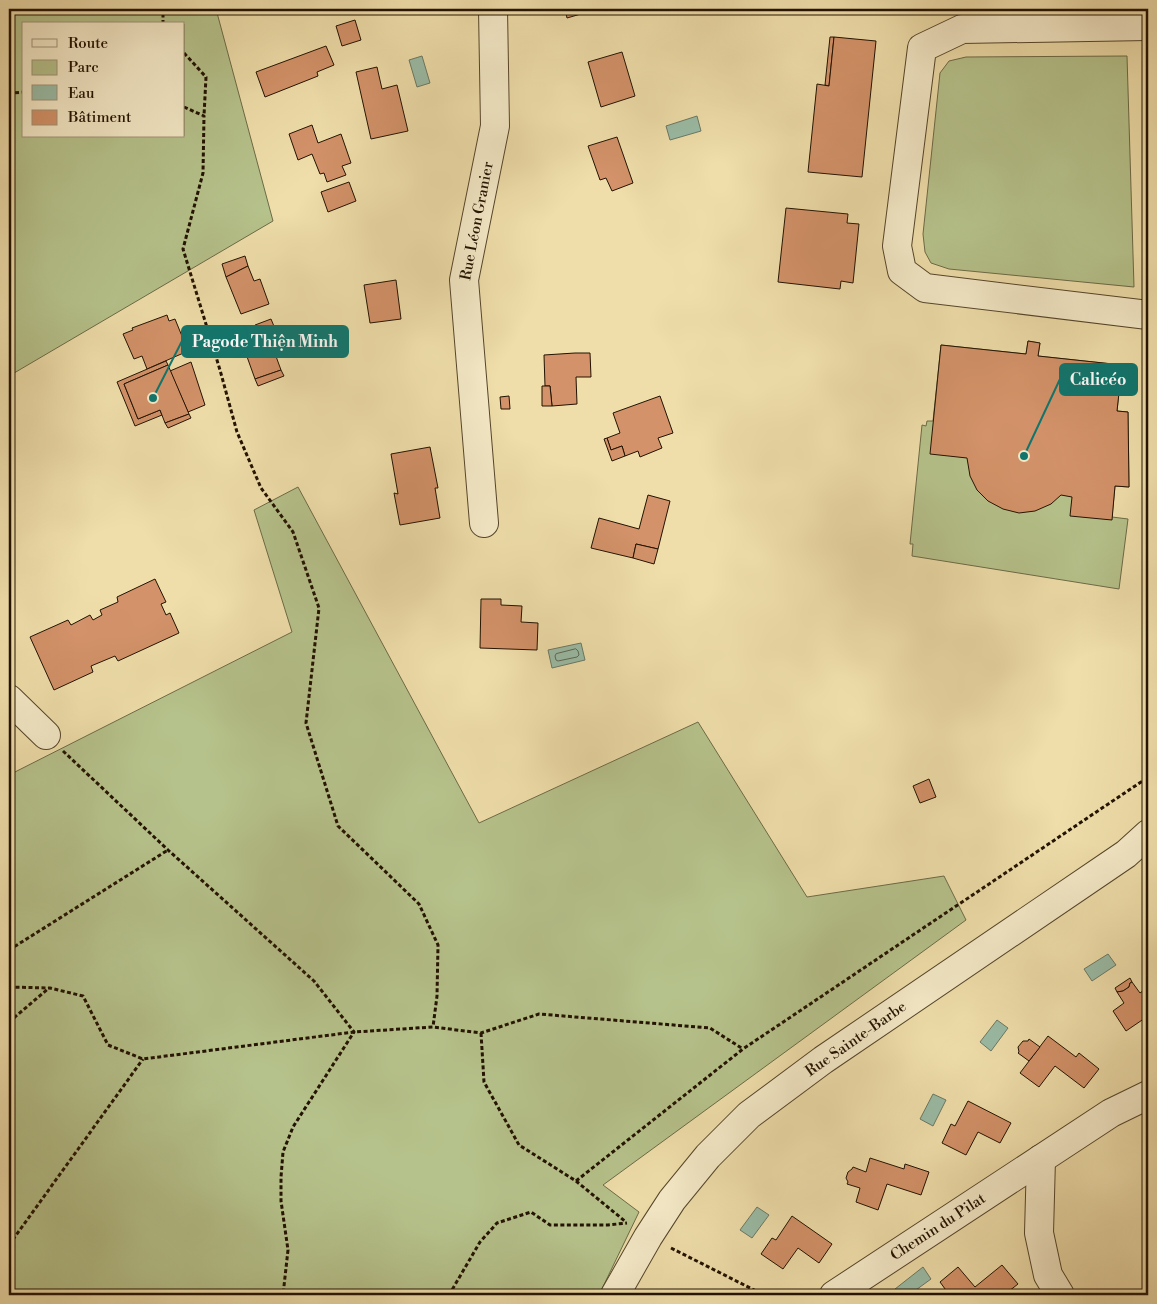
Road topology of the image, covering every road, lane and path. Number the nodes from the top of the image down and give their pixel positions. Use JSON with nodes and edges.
{"nodes":[{"id":1,"x":163,"y":9,"type":"edge"},
{"id":2,"x":492,"y":9,"type":"edge"},
{"id":3,"x":163,"y":22,"type":"edge"},
{"id":4,"x":1148,"y":26,"type":"edge"},
{"id":5,"x":185,"y":54,"type":"edge"},
{"id":6,"x":22,"y":92,"type":"edge"},
{"id":7,"x":9,"y":95,"type":"edge"},
{"id":8,"x":185,"y":107,"type":"edge"},
{"id":9,"x":204,"y":116,"type":"junction"},
{"id":10,"x":1148,"y":315,"type":"edge"},
{"id":11,"x":484,"y":523,"type":"dead end"},
{"id":12,"x":9,"y":699,"type":"edge"},
{"id":13,"x":46,"y":735,"type":"joint"},
{"id":14,"x":1148,"y":781,"type":"edge"},
{"id":15,"x":1148,"y":834,"type":"edge"},
{"id":16,"x":168,"y":850,"type":"junction"},
{"id":17,"x":9,"y":950,"type":"edge"},
{"id":18,"x":9,"y":987,"type":"edge"},
{"id":19,"x":50,"y":988,"type":"junction"},
{"id":20,"x":9,"y":1022,"type":"edge"},
{"id":21,"x":432,"y":1028,"type":"junction"},
{"id":22,"x":354,"y":1032,"type":"junction"},
{"id":23,"x":481,"y":1033,"type":"junction"},
{"id":24,"x":743,"y":1049,"type":"junction"},
{"id":25,"x":143,"y":1059,"type":"junction"},
{"id":26,"x":1148,"y":1095,"type":"edge"},
{"id":27,"x":1041,"y":1159,"type":"junction"},
{"id":28,"x":576,"y":1181,"type":"junction"},
{"id":29,"x":638,"y":1230,"type":"junction"},
{"id":30,"x":9,"y":1245,"type":"edge"},
{"id":31,"x":283,"y":1295,"type":"edge"},
{"id":32,"x":449,"y":1295,"type":"edge"},
{"id":33,"x":615,"y":1295,"type":"edge"},
{"id":34,"x":764,"y":1295,"type":"edge"},
{"id":35,"x":834,"y":1295,"type":"edge"},
{"id":36,"x":1060,"y":1295,"type":"edge"}],
"edges":[{"from":1,"to":3,"type":"path"},
{"from":2,"to":11,"type":"street","name":"Rue Léon Granier"},
{"from":4,"to":10,"type":"street"},
{"from":5,"to":9,"type":"path"},
{"from":6,"to":7,"type":"path"},
{"from":8,"to":9,"type":"path"},
{"from":9,"to":21,"type":"path"},
{"from":12,"to":13,"type":"street"},
{"from":13,"to":16,"type":"path"},
{"from":14,"to":24,"type":"path"},
{"from":15,"to":29,"type":"street","name":"Rue Sainte-Barbe"},
{"from":16,"to":17,"type":"path"},
{"from":16,"to":22,"type":"path"},
{"from":18,"to":19,"type":"path"},
{"from":19,"to":20,"type":"path"},
{"from":19,"to":25,"type":"path"},
{"from":21,"to":22,"type":"path"},
{"from":21,"to":23,"type":"path"},
{"from":22,"to":25,"type":"path"},
{"from":22,"to":31,"type":"path"},
{"from":23,"to":24,"type":"path"},
{"from":23,"to":28,"type":"path"},
{"from":24,"to":28,"type":"path"},
{"from":25,"to":30,"type":"path"},
{"from":26,"to":27,"type":"street","name":"Chemin du Pilat"},
{"from":27,"to":35,"type":"street","name":"Chemin du Pilat"},
{"from":27,"to":36,"type":"street"},
{"from":28,"to":29,"type":"path"},
{"from":29,"to":32,"type":"path"},
{"from":29,"to":33,"type":"street","name":"Rue Sainte-Barbe"},
{"from":29,"to":34,"type":"path"}]}
